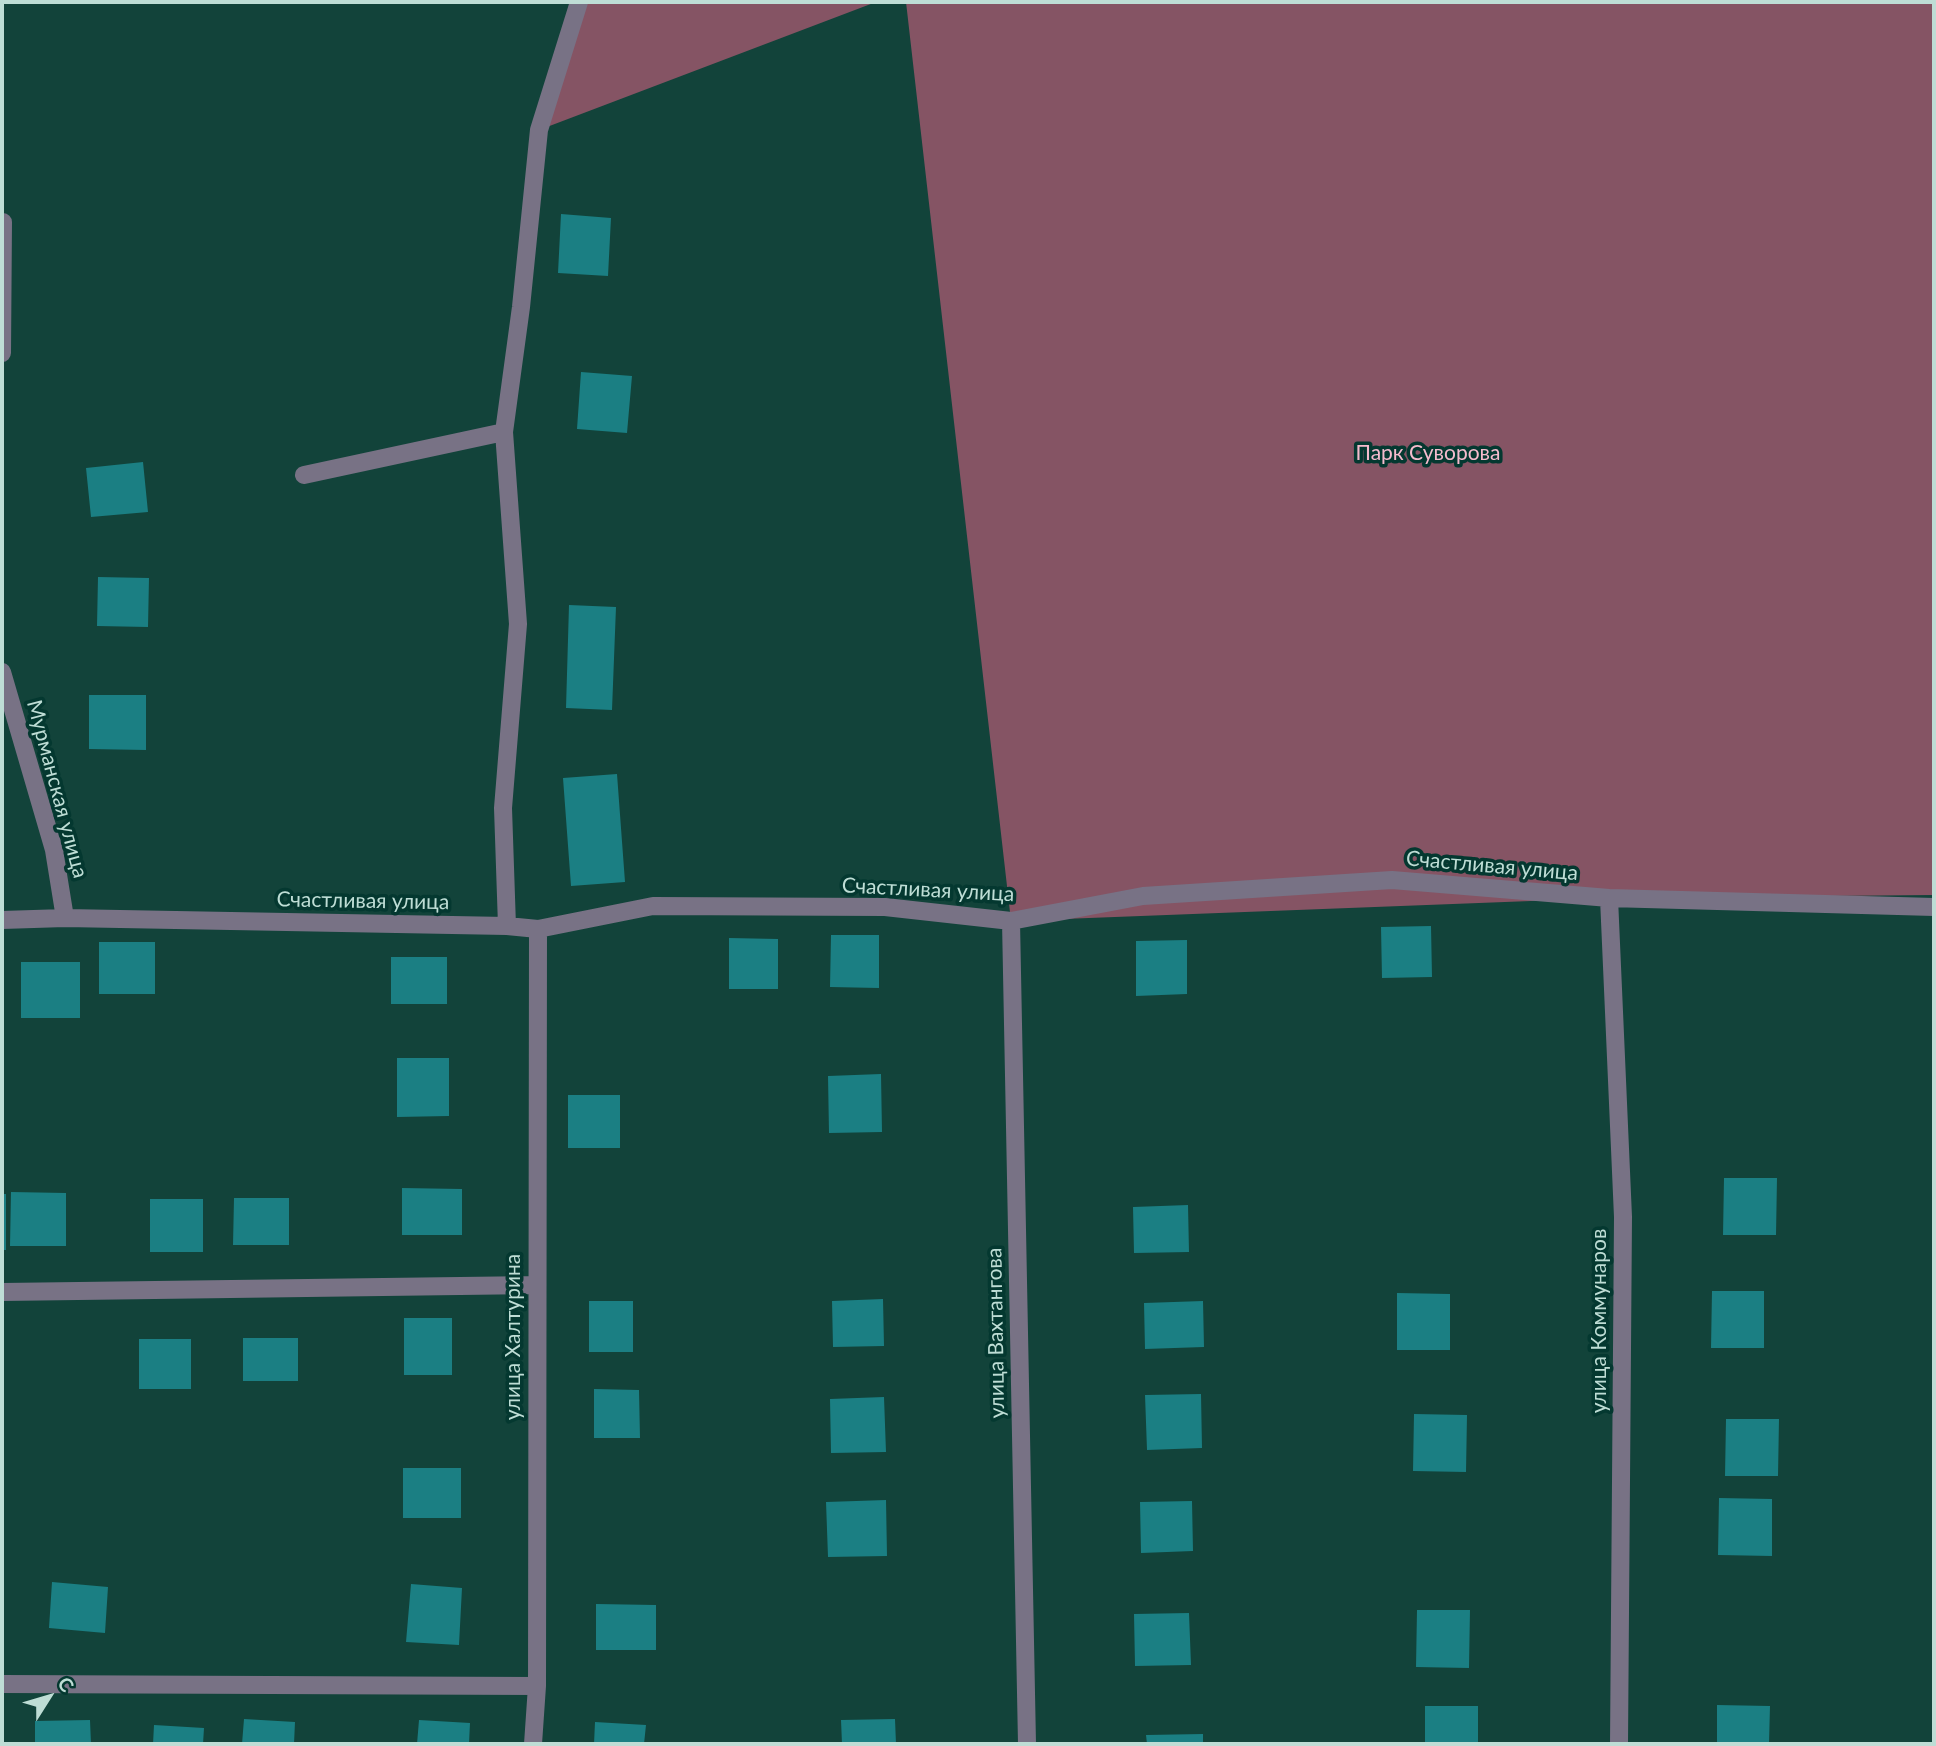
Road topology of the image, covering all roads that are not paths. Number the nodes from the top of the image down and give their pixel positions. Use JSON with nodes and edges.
{"nodes":[{"id":1,"x":579,"y":2,"type":"edge"},
{"id":2,"x":3,"y":222,"type":"edge"},
{"id":3,"x":2,"y":353,"type":"edge"},
{"id":4,"x":504,"y":432,"type":"junction"},
{"id":5,"x":304,"y":475,"type":"dead end"},
{"id":6,"x":2,"y":672,"type":"edge"},
{"id":7,"x":1609,"y":898,"type":"junction"},
{"id":8,"x":1934,"y":907,"type":"edge"},
{"id":9,"x":65,"y":918,"type":"junction"},
{"id":10,"x":2,"y":920,"type":"edge"},
{"id":11,"x":1011,"y":921,"type":"junction"},
{"id":12,"x":508,"y":926,"type":"junction"},
{"id":13,"x":538,"y":929,"type":"junction"},
{"id":14,"x":536,"y":1285,"type":"junction"},
{"id":15,"x":2,"y":1292,"type":"edge"},
{"id":16,"x":2,"y":1684,"type":"edge"},
{"id":17,"x":537,"y":1686,"type":"junction"},
{"id":18,"x":533,"y":1744,"type":"edge"},
{"id":19,"x":1027,"y":1744,"type":"edge"},
{"id":20,"x":1619,"y":1744,"type":"edge"}],
"edges":[{"from":1,"to":4,"type":"street"},
{"from":2,"to":3,"type":"street"},
{"from":4,"to":5,"type":"street"},
{"from":4,"to":12,"type":"street"},
{"from":6,"to":9,"type":"street","name":"Мурманская улица"},
{"from":7,"to":8,"type":"street","name":"Счастливая улица"},
{"from":7,"to":11,"type":"street","name":"Счастливая улица"},
{"from":7,"to":20,"type":"street","name":"улица Коммунаров"},
{"from":9,"to":10,"type":"street","name":"Счастливая улица"},
{"from":9,"to":12,"type":"street","name":"Счастливая улица"},
{"from":11,"to":13,"type":"street","name":"Счастливая улица"},
{"from":11,"to":19,"type":"street","name":"улица Вахтангова"},
{"from":12,"to":13,"type":"street","name":"Счастливая улица"},
{"from":13,"to":14,"type":"street","name":"улица Халтурина"},
{"from":14,"to":15,"type":"street"},
{"from":14,"to":17,"type":"street","name":"улица Халтурина"},
{"from":16,"to":17,"type":"street"},
{"from":17,"to":18,"type":"street","name":"улица Халтурина"}]}
